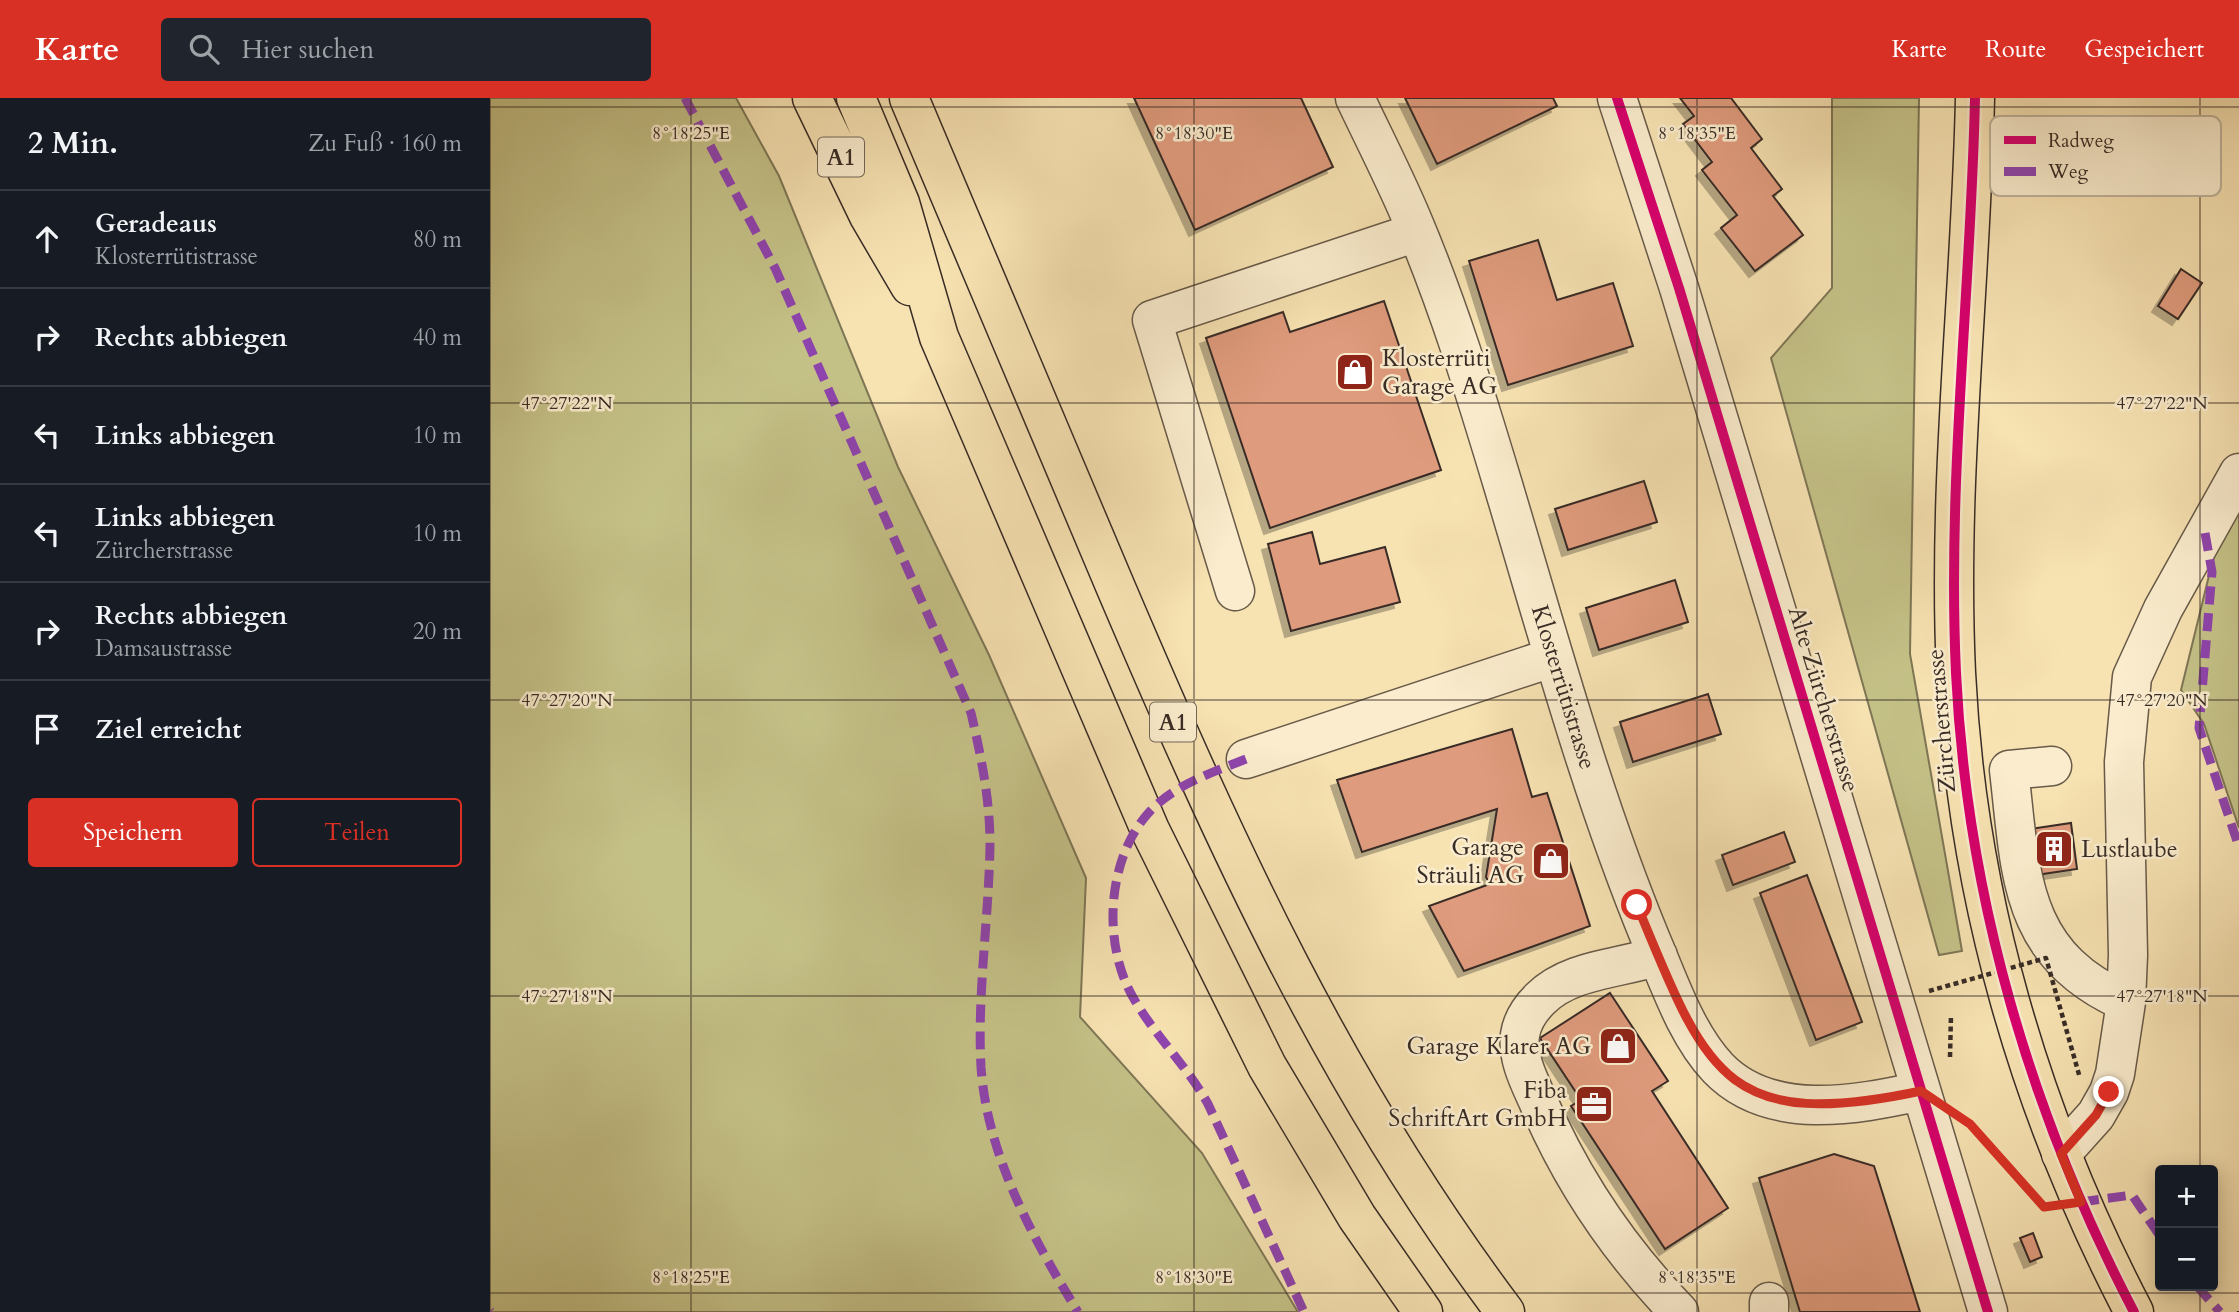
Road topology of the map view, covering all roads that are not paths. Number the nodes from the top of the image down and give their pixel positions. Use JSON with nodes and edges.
{"nodes":[{"id":1,"x":812,"y":98,"type":"edge"},
{"id":2,"x":856,"y":98,"type":"edge"},
{"id":3,"x":909,"y":98,"type":"edge"},
{"id":4,"x":1355,"y":98,"type":"edge"},
{"id":5,"x":1617,"y":98,"type":"edge"},
{"id":6,"x":1975,"y":98,"type":"edge"},
{"id":7,"x":1417,"y":232,"type":"junction"},
{"id":8,"x":939,"y":337,"type":"junction"},
{"id":9,"x":2239,"y":473,"type":"edge"},
{"id":10,"x":1235,"y":591,"type":"dead end"},
{"id":11,"x":1554,"y":657,"type":"junction"},
{"id":12,"x":1246,"y":759,"type":"dead end"},
{"id":13,"x":2052,"y":766,"type":"dead end"},
{"id":14,"x":1658,"y":956,"type":"junction"},
{"id":15,"x":2126,"y":1002,"type":"junction"},
{"id":16,"x":1921,"y":1091,"type":"junction"},
{"id":17,"x":2061,"y":1154,"type":"junction"},
{"id":18,"x":1423,"y":1312,"type":"edge"},
{"id":19,"x":1505,"y":1312,"type":"edge"},
{"id":20,"x":1679,"y":1312,"type":"edge"},
{"id":21,"x":1988,"y":1312,"type":"edge"},
{"id":22,"x":2134,"y":1312,"type":"edge"}],
"edges":[{"from":1,"to":8,"type":"main road","number":"A1"},
{"from":2,"to":8,"type":"main road","number":"A1"},
{"from":3,"to":19,"type":"main road","number":"A1"},
{"from":4,"to":7,"type":"street","name":"Klosterrütistrasse"},
{"from":5,"to":16,"type":"street","name":"Alte Zürcherstrasse"},
{"from":6,"to":17,"type":"main road","name":"Zürcherstrasse"},
{"from":7,"to":10,"type":"street"},
{"from":7,"to":11,"type":"street","name":"Klosterrütistrasse"},
{"from":8,"to":18,"type":"main road","number":"A1"},
{"from":9,"to":15,"type":"street"},
{"from":11,"to":12,"type":"street"},
{"from":11,"to":14,"type":"street","name":"Klosterrütistrasse"},
{"from":13,"to":15,"type":"street"},
{"from":14,"to":16,"type":"street","name":"Klosterrütistrasse"},
{"from":14,"to":20,"type":"street"},
{"from":15,"to":17,"type":"street"},
{"from":16,"to":21,"type":"street","name":"Alte Zürcherstrasse"},
{"from":17,"to":22,"type":"main road","name":"Zürcherstrasse"}]}
